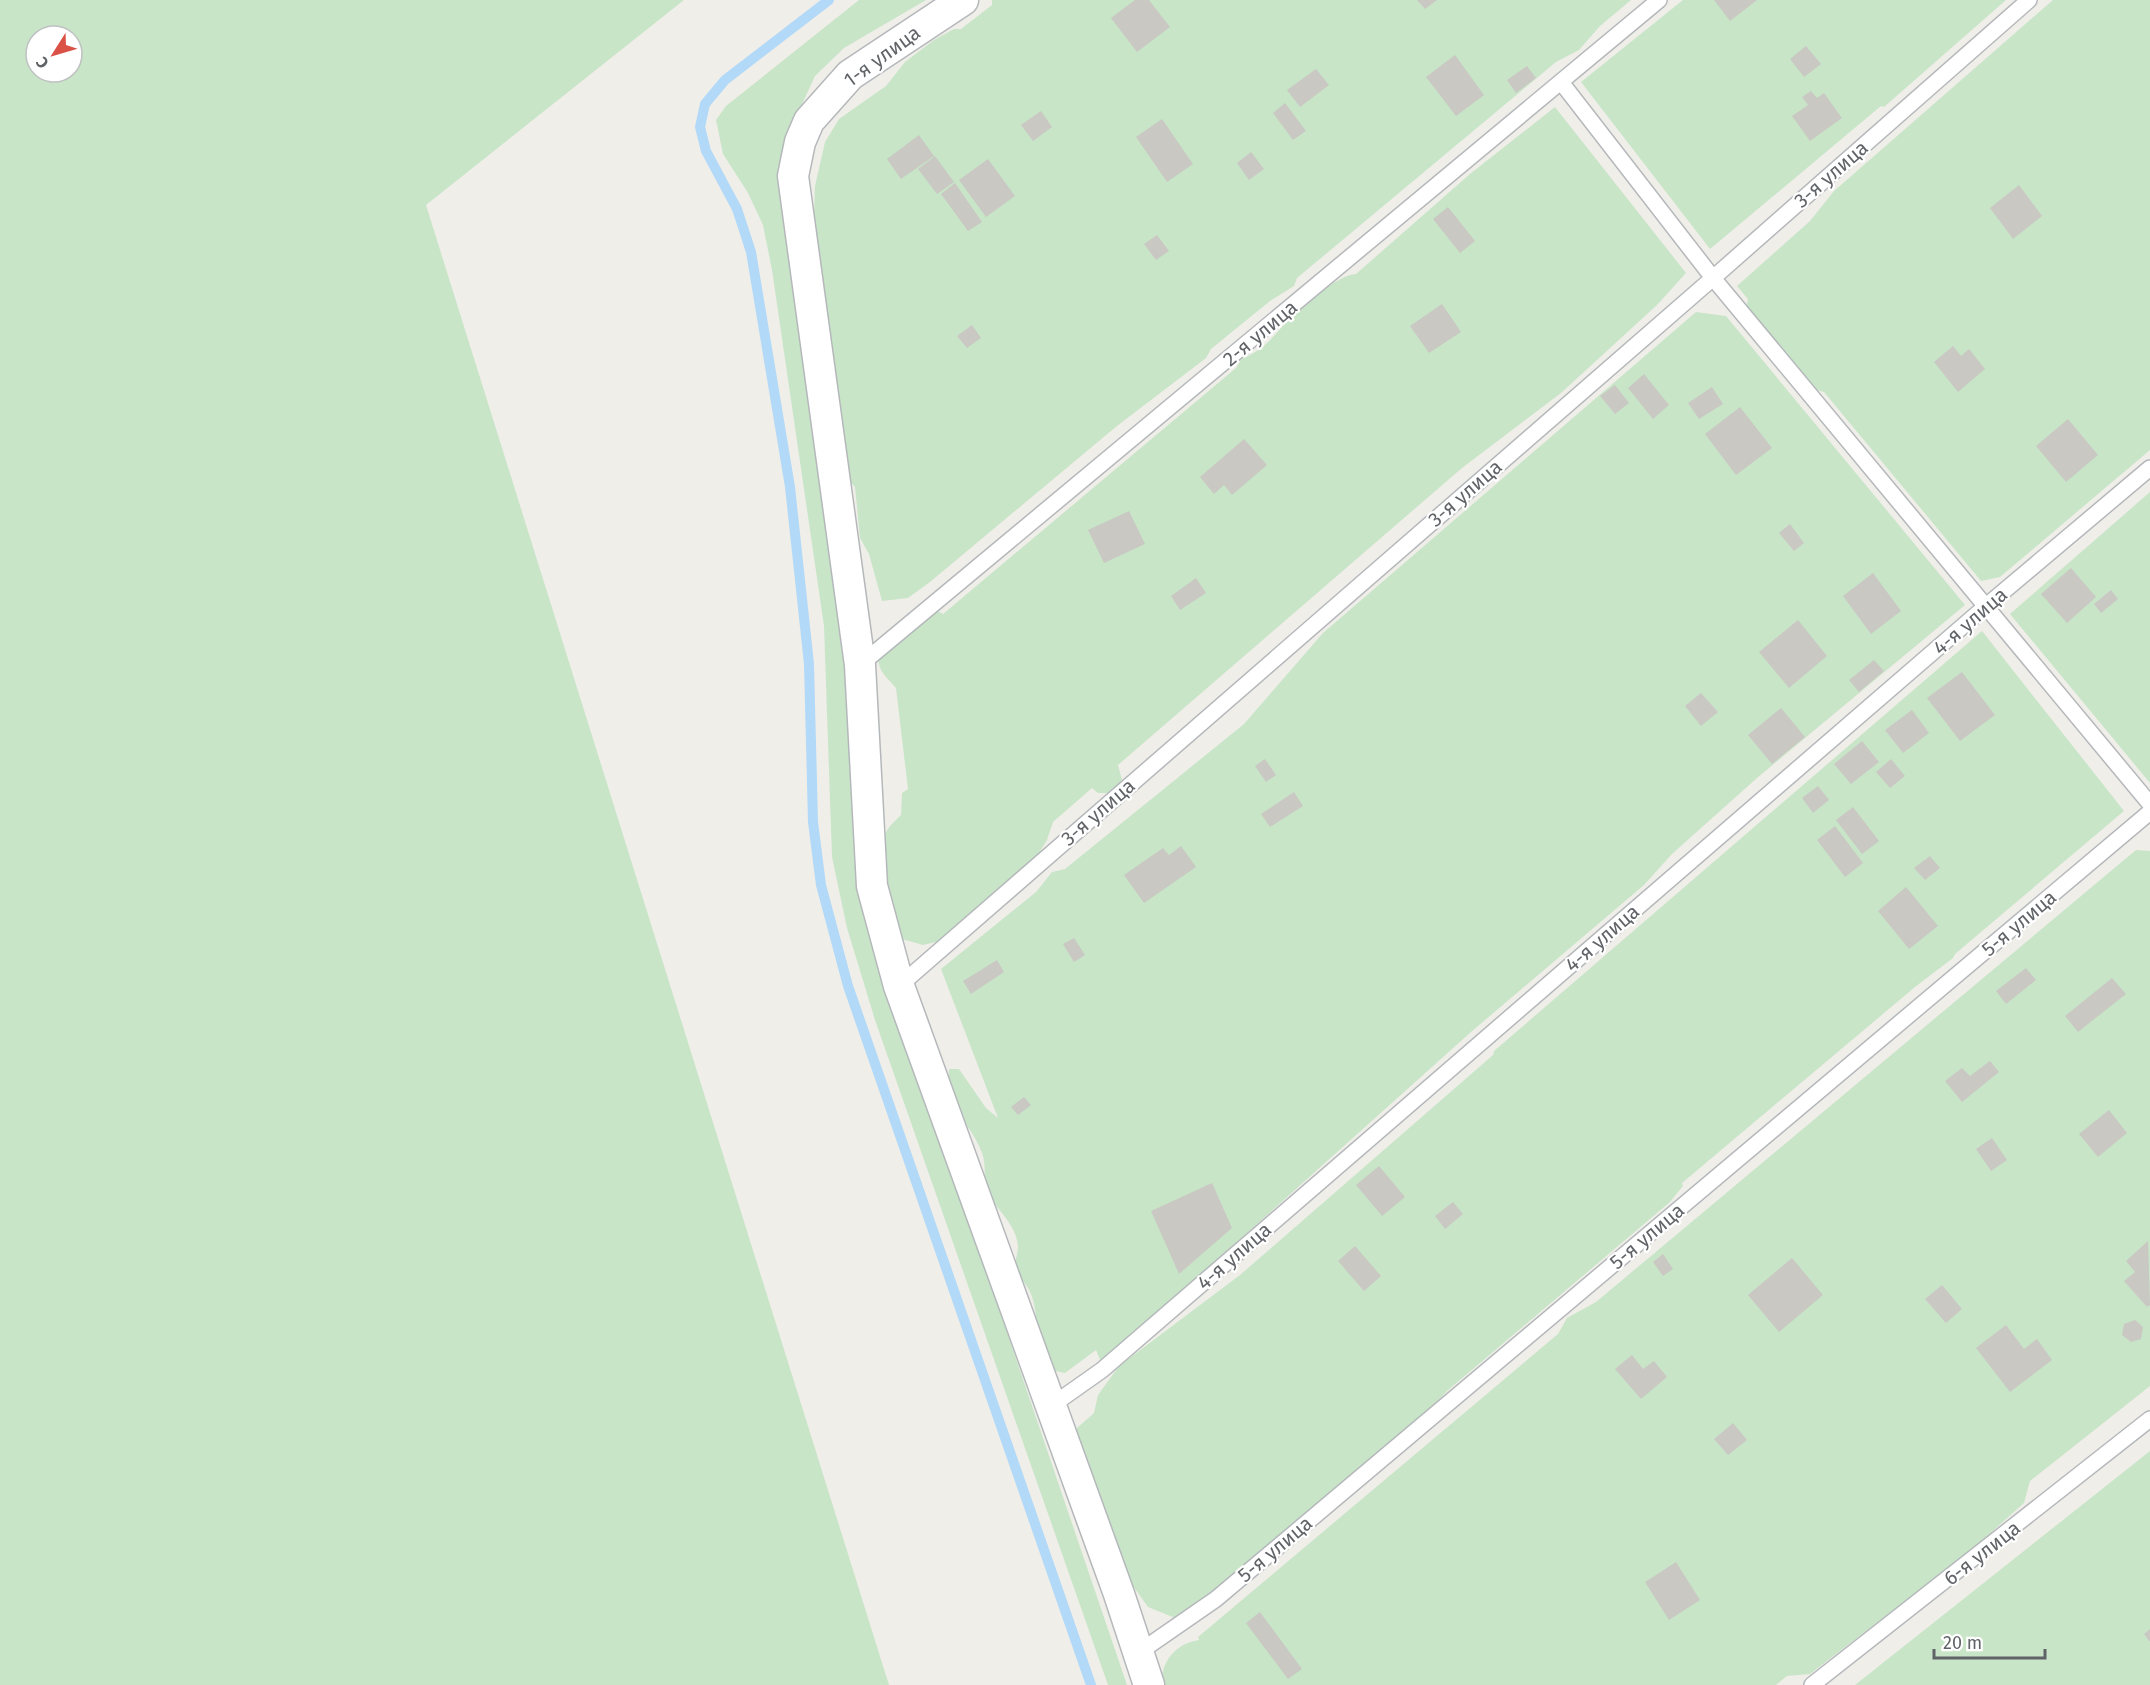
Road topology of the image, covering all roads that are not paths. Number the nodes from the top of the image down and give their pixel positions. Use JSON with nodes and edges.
{"nodes":[{"id":1,"x":963,"y":0,"type":"edge"},
{"id":2,"x":1659,"y":0,"type":"edge"},
{"id":3,"x":2029,"y":0,"type":"edge"},
{"id":4,"x":1561,"y":82,"type":"junction"},
{"id":5,"x":1713,"y":278,"type":"junction"},
{"id":6,"x":2150,"y":468,"type":"edge"},
{"id":7,"x":1985,"y":607,"type":"junction"},
{"id":8,"x":860,"y":665,"type":"junction"},
{"id":9,"x":2150,"y":804,"type":"edge"},
{"id":10,"x":2150,"y":812,"type":"edge"},
{"id":11,"x":899,"y":986,"type":"junction"},
{"id":12,"x":1052,"y":1406,"type":"junction"},
{"id":13,"x":2150,"y":1419,"type":"edge"},
{"id":14,"x":1138,"y":1653,"type":"junction"},
{"id":15,"x":1149,"y":1685,"type":"edge"},
{"id":16,"x":1812,"y":1685,"type":"edge"}],
"edges":[{"from":1,"to":8,"type":"street","name":"1-я улица"},
{"from":2,"to":4,"type":"lane","name":"2-я улица"},
{"from":3,"to":5,"type":"lane","name":"3-я улица"},
{"from":4,"to":5,"type":"lane"},
{"from":4,"to":8,"type":"lane","name":"2-я улица"},
{"from":5,"to":7,"type":"lane"},
{"from":5,"to":11,"type":"lane","name":"3-я улица"},
{"from":6,"to":7,"type":"lane","name":"4-я улица"},
{"from":7,"to":9,"type":"lane"},
{"from":7,"to":12,"type":"lane","name":"4-я улица"},
{"from":8,"to":11,"type":"street"},
{"from":10,"to":14,"type":"lane","name":"5-я улица"},
{"from":11,"to":12,"type":"street"},
{"from":12,"to":14,"type":"street"},
{"from":13,"to":16,"type":"lane","name":"6-я улица"},
{"from":14,"to":15,"type":"street"}]}
